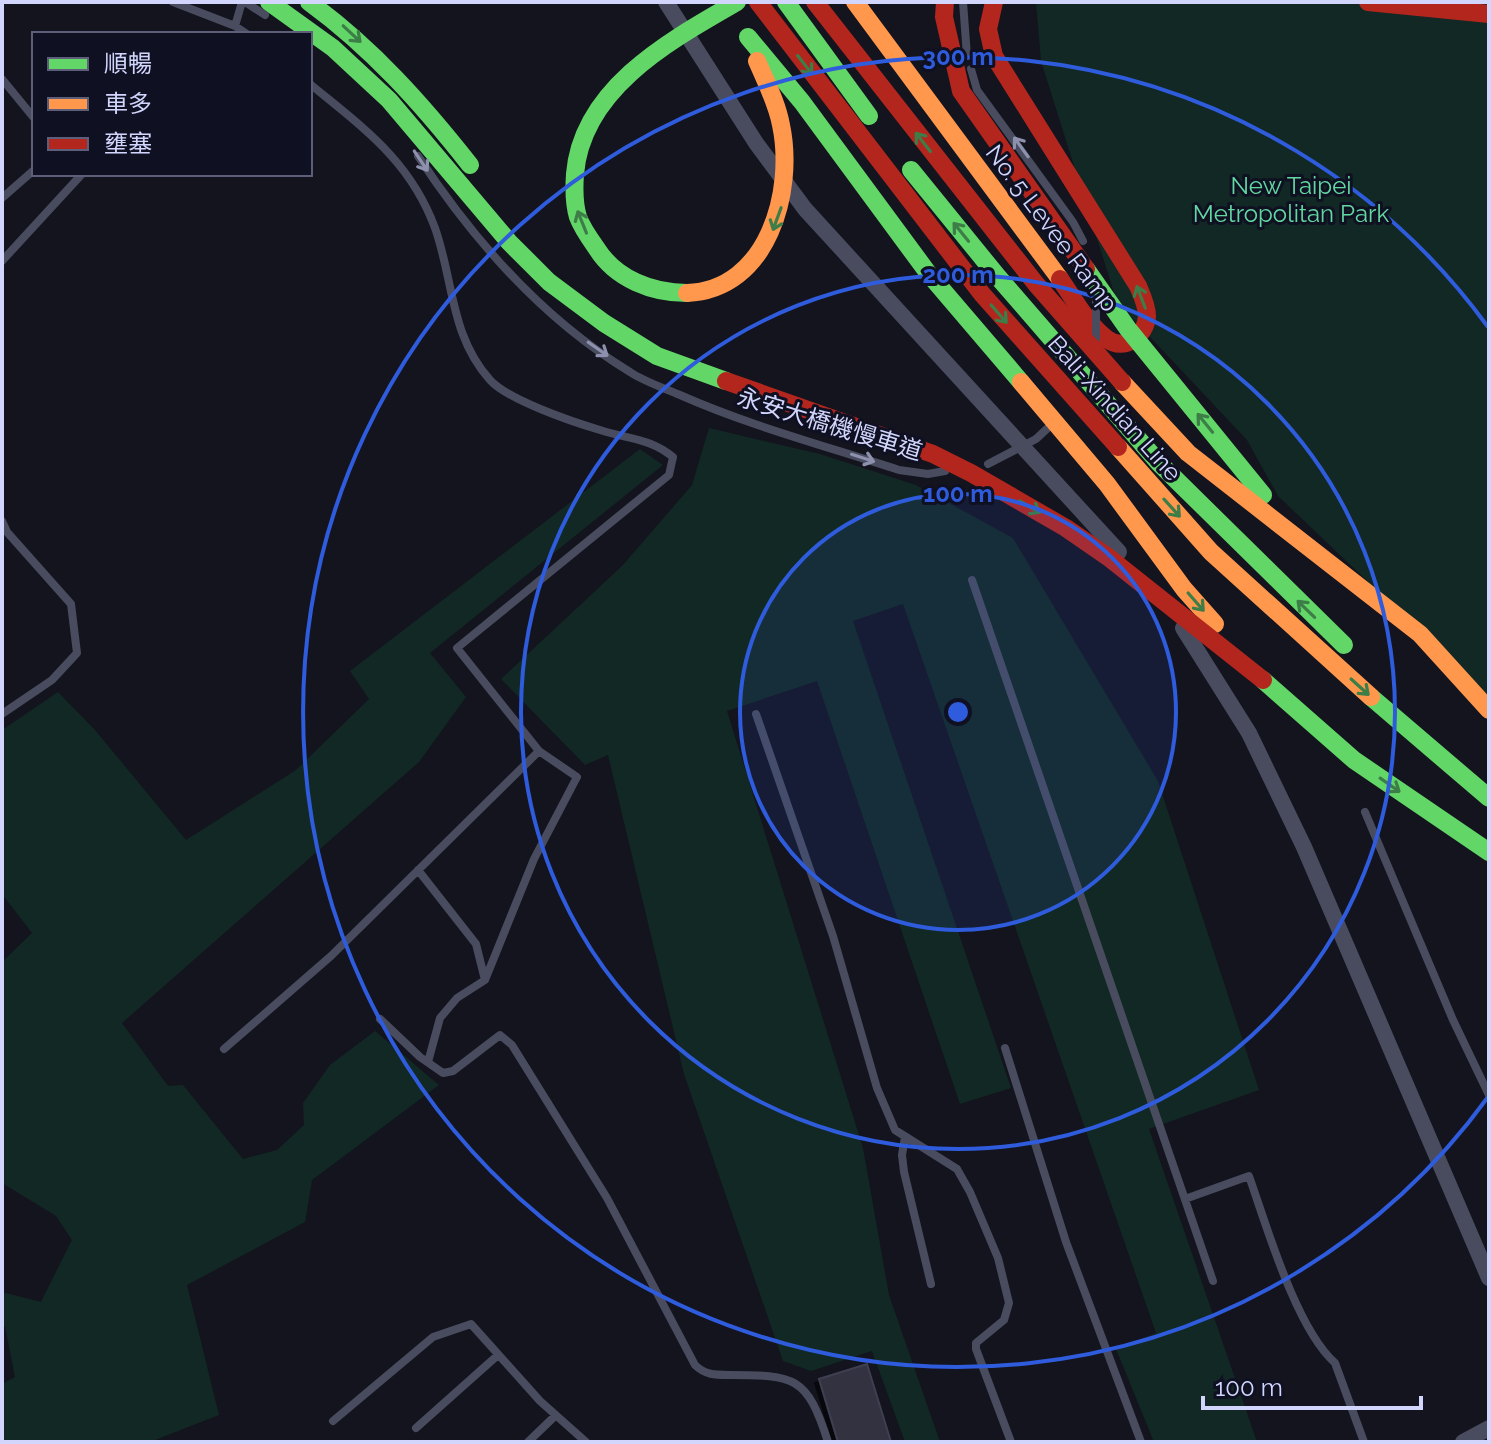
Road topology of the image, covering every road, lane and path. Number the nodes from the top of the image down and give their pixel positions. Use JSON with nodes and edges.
{"nodes":[{"id":1,"x":173,"y":2,"type":"edge"},
{"id":2,"x":244,"y":2,"type":"edge"},
{"id":3,"x":309,"y":2,"type":"edge"},
{"id":4,"x":666,"y":2,"type":"edge"},
{"id":5,"x":724,"y":2,"type":"edge"},
{"id":6,"x":737,"y":2,"type":"edge"},
{"id":7,"x":758,"y":2,"type":"edge"},
{"id":8,"x":786,"y":2,"type":"edge"},
{"id":9,"x":815,"y":2,"type":"edge"},
{"id":10,"x":855,"y":2,"type":"edge"},
{"id":11,"x":945,"y":2,"type":"edge"},
{"id":12,"x":963,"y":2,"type":"edge"},
{"id":13,"x":994,"y":2,"type":"edge"},
{"id":14,"x":1368,"y":2,"type":"edge"},
{"id":15,"x":269,"y":10,"type":"edge"},
{"id":16,"x":1489,"y":14,"type":"edge"},
{"id":17,"x":235,"y":26,"type":"junction"},
{"id":18,"x":244,"y":32,"type":"edge"},
{"id":19,"x":306,"y":32,"type":"edge"},
{"id":20,"x":312,"y":36,"type":"edge"},
{"id":21,"x":748,"y":37,"type":"junction"},
{"id":22,"x":340,"y":68,"type":"dead end"},
{"id":23,"x":2,"y":79,"type":"edge"},
{"id":24,"x":312,"y":86,"type":"edge"},
{"id":25,"x":32,"y":116,"type":"edge"},
{"id":26,"x":397,"y":125,"type":"dead end"},
{"id":27,"x":884,"y":135,"type":"dead end"},
{"id":28,"x":413,"y":148,"type":"dead end"},
{"id":29,"x":902,"y":159,"type":"dead end"},
{"id":30,"x":32,"y":172,"type":"edge"},
{"id":31,"x":79,"y":176,"type":"edge"},
{"id":32,"x":479,"y":177,"type":"dead end"},
{"id":33,"x":2,"y":198,"type":"edge"},
{"id":34,"x":497,"y":199,"type":"dead end"},
{"id":35,"x":1087,"y":250,"type":"dead end"},
{"id":36,"x":547,"y":253,"type":"dead end"},
{"id":37,"x":2,"y":261,"type":"edge"},
{"id":38,"x":1094,"y":264,"type":"dead end"},
{"id":39,"x":569,"y":273,"type":"dead end"},
{"id":40,"x":726,"y":381,"type":"junction"},
{"id":41,"x":1063,"y":402,"type":"dead end"},
{"id":42,"x":1056,"y":415,"type":"dead end"},
{"id":43,"x":2,"y":521,"type":"edge"},
{"id":44,"x":972,"y":580,"type":"dead end"},
{"id":45,"x":1420,"y":634,"type":"junction"},
{"id":46,"x":1361,"y":661,"type":"dead end"},
{"id":47,"x":1273,"y":688,"type":"junction"},
{"id":48,"x":1489,"y":710,"type":"edge"},
{"id":49,"x":2,"y":714,"type":"edge"},
{"id":50,"x":756,"y":714,"type":"dead end"},
{"id":51,"x":1460,"y":749,"type":"dead end"},
{"id":52,"x":539,"y":751,"type":"junction"},
{"id":53,"x":1489,"y":774,"type":"edge"},
{"id":54,"x":1489,"y":798,"type":"edge"},
{"id":55,"x":1365,"y":812,"type":"dead end"},
{"id":56,"x":1489,"y":852,"type":"edge"},
{"id":57,"x":418,"y":870,"type":"junction"},
{"id":58,"x":485,"y":980,"type":"junction"},
{"id":59,"x":380,"y":1019,"type":"dead end"},
{"id":60,"x":1005,"y":1048,"type":"dead end"},
{"id":61,"x":224,"y":1049,"type":"dead end"},
{"id":62,"x":428,"y":1062,"type":"junction"},
{"id":63,"x":1488,"y":1088,"type":"edge"},
{"id":64,"x":905,"y":1137,"type":"junction"},
{"id":65,"x":1185,"y":1199,"type":"junction"},
{"id":66,"x":1488,"y":1272,"type":"edge"},
{"id":67,"x":1213,"y":1281,"type":"dead end"},
{"id":68,"x":931,"y":1284,"type":"dead end"},
{"id":69,"x":498,"y":1355,"type":"junction"},
{"id":70,"x":555,"y":1416,"type":"junction"},
{"id":71,"x":333,"y":1421,"type":"dead end"},
{"id":72,"x":416,"y":1428,"type":"dead end"},
{"id":73,"x":1489,"y":1428,"type":"edge"},
{"id":74,"x":528,"y":1442,"type":"edge"},
{"id":75,"x":586,"y":1442,"type":"edge"},
{"id":76,"x":828,"y":1442,"type":"edge"},
{"id":77,"x":1011,"y":1442,"type":"edge"},
{"id":78,"x":1141,"y":1442,"type":"edge"},
{"id":79,"x":1364,"y":1442,"type":"edge"},
{"id":80,"x":1463,"y":1442,"type":"edge"}],
"edges":[{"from":1,"to":17,"type":"lane"},
{"from":2,"to":15,"type":"lane"},
{"from":2,"to":17,"type":"lane"},
{"from":3,"to":32,"type":"main road","one_way":true},
{"from":4,"to":66,"type":"street"},
{"from":5,"to":21,"type":"main road"},
{"from":21,"to":6,"type":"main road","one_way":true,"bridge":true},
{"from":7,"to":54,"type":"main road","name":"Bali-Xindian Line","one_way":true,"bridge":true},
{"from":8,"to":27,"type":"main road","bridge":true},
{"from":45,"to":9,"type":"main road","one_way":true,"bridge":true},
{"from":10,"to":13,"type":"main road","name":"No. 5 Levee Ramp","one_way":true},
{"from":45,"to":11,"type":"main road","one_way":true,"bridge":true},
{"from":35,"to":12,"type":"lane","one_way":true,"bridge":true},
{"from":14,"to":16,"type":"main road"},
{"from":15,"to":19,"type":"main road"},
{"from":17,"to":18,"type":"lane"},
{"from":20,"to":40,"type":"main road"},
{"from":21,"to":47,"type":"main road","one_way":true,"bridge":true},
{"from":22,"to":26,"type":"lane"},
{"from":23,"to":25,"type":"lane"},
{"from":24,"to":52,"type":"lane"},
{"from":28,"to":42,"type":"lane","name":"永安大橋機慢車道","one_way":true,"bridge":true},
{"from":46,"to":29,"type":"main road","name":"Bali-Xindian Line","one_way":true,"bridge":true},
{"from":30,"to":33,"type":"lane"},
{"from":31,"to":37,"type":"lane"},
{"from":34,"to":36,"type":"main road"},
{"from":38,"to":41,"type":"lane","bridge":true},
{"from":39,"to":40,"type":"main road"},
{"from":40,"to":47,"type":"main road","one_way":true,"bridge":true},
{"from":43,"to":49,"type":"lane"},
{"from":44,"to":65,"type":"lane"},
{"from":45,"to":48,"type":"main road","bridge":true},
{"from":47,"to":56,"type":"main road","one_way":true,"bridge":true},
{"from":50,"to":64,"type":"lane"},
{"from":51,"to":53,"type":"main road"},
{"from":52,"to":57,"type":"lane"},
{"from":52,"to":58,"type":"lane"},
{"from":55,"to":63,"type":"lane"},
{"from":57,"to":58,"type":"lane"},
{"from":57,"to":61,"type":"lane"},
{"from":58,"to":62,"type":"lane"},
{"from":59,"to":62,"type":"lane"},
{"from":60,"to":78,"type":"lane"},
{"from":62,"to":76,"type":"lane"},
{"from":64,"to":68,"type":"lane"},
{"from":64,"to":77,"type":"lane"},
{"from":65,"to":67,"type":"lane"},
{"from":65,"to":79,"type":"lane"},
{"from":69,"to":70,"type":"lane"},
{"from":69,"to":71,"type":"lane"},
{"from":69,"to":72,"type":"lane"},
{"from":70,"to":74,"type":"lane"},
{"from":70,"to":75,"type":"lane"},
{"from":73,"to":80,"type":"street"}]}
